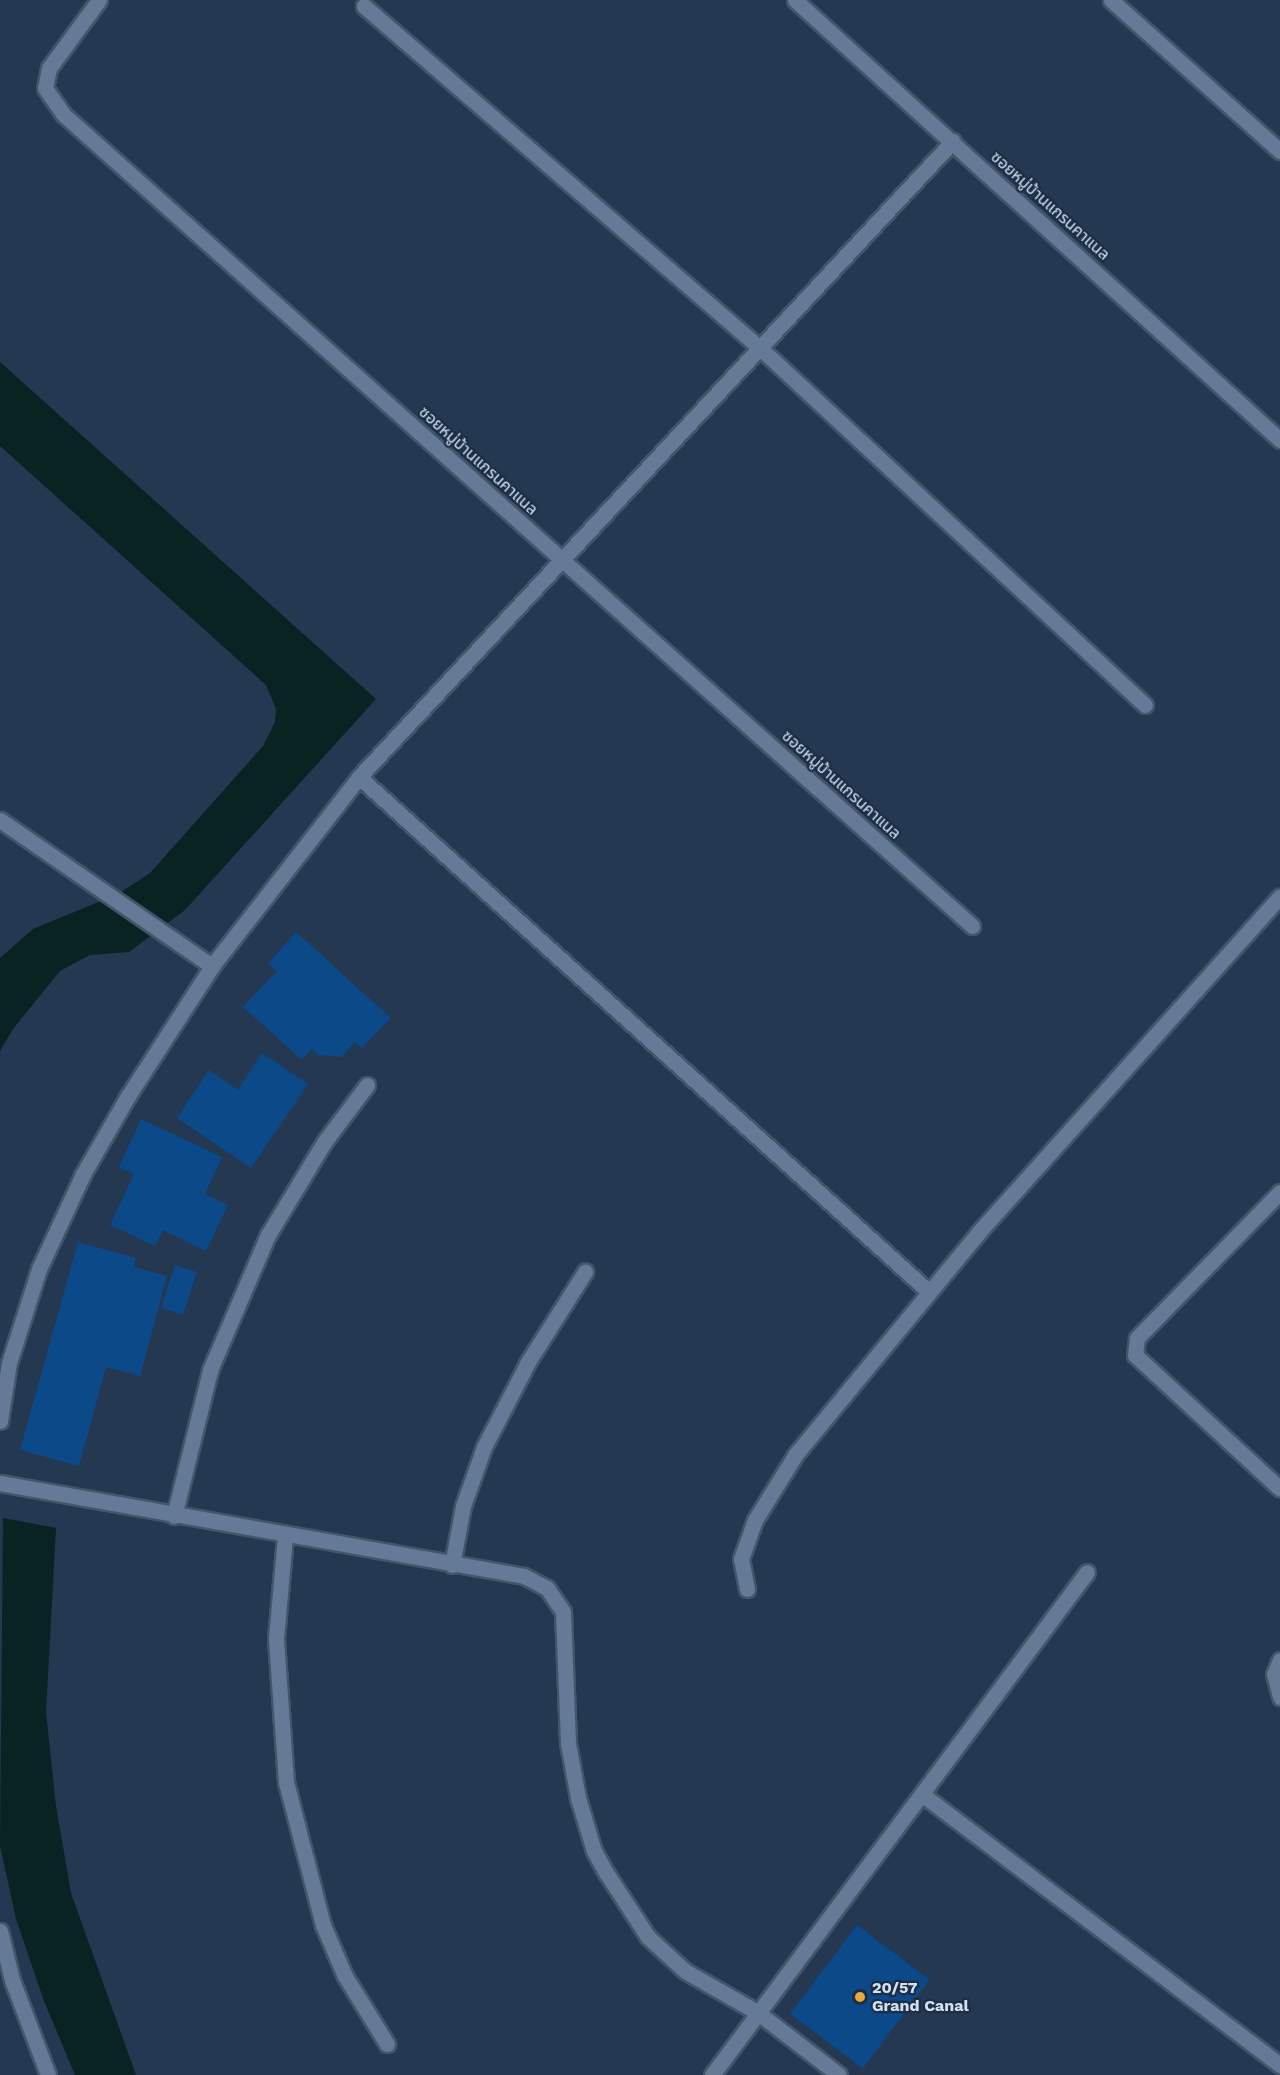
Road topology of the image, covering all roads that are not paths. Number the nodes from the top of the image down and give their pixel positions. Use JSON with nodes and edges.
{"nodes":[{"id":1,"x":99,"y":0,"type":"edge"},
{"id":2,"x":795,"y":0,"type":"edge"},
{"id":3,"x":1111,"y":0,"type":"edge"},
{"id":4,"x":364,"y":6,"type":"dead end"},
{"id":5,"x":953,"y":141,"type":"junction"},
{"id":6,"x":1280,"y":151,"type":"edge"},
{"id":7,"x":760,"y":348,"type":"junction"},
{"id":8,"x":1280,"y":440,"type":"edge"},
{"id":9,"x":562,"y":560,"type":"junction"},
{"id":10,"x":1145,"y":705,"type":"dead end"},
{"id":11,"x":358,"y":777,"type":"junction"},
{"id":12,"x":0,"y":820,"type":"edge"},
{"id":13,"x":1280,"y":897,"type":"edge"},
{"id":14,"x":972,"y":926,"type":"dead end"},
{"id":15,"x":212,"y":966,"type":"junction"},
{"id":16,"x":367,"y":1085,"type":"dead end"},
{"id":17,"x":1280,"y":1192,"type":"edge"},
{"id":18,"x":585,"y":1272,"type":"dead end"},
{"id":19,"x":928,"y":1291,"type":"junction"},
{"id":20,"x":0,"y":1421,"type":"edge"},
{"id":21,"x":0,"y":1483,"type":"edge"},
{"id":22,"x":1280,"y":1489,"type":"edge"},
{"id":23,"x":174,"y":1515,"type":"junction"},
{"id":24,"x":285,"y":1536,"type":"junction"},
{"id":25,"x":452,"y":1565,"type":"junction"},
{"id":26,"x":1087,"y":1572,"type":"dead end"},
{"id":27,"x":747,"y":1589,"type":"dead end"},
{"id":28,"x":1280,"y":1660,"type":"edge"},
{"id":29,"x":1280,"y":1697,"type":"edge"},
{"id":30,"x":923,"y":1795,"type":"junction"},
{"id":31,"x":0,"y":1931,"type":"edge"},
{"id":32,"x":757,"y":2012,"type":"junction"},
{"id":33,"x":387,"y":2044,"type":"dead end"},
{"id":34,"x":1280,"y":2065,"type":"edge"},
{"id":35,"x":48,"y":2075,"type":"edge"},
{"id":36,"x":712,"y":2075,"type":"edge"},
{"id":37,"x":839,"y":2075,"type":"edge"}],
"edges":[{"from":1,"to":9,"type":"street","name":"ซอยหมู่บ้านแกรนคาแนล"},
{"from":2,"to":5,"type":"street","name":"ซอยหมู่บ้านแกรนคาแนล"},
{"from":3,"to":6,"type":"street"},
{"from":4,"to":7,"type":"street"},
{"from":5,"to":7,"type":"street"},
{"from":5,"to":8,"type":"street","name":"ซอยหมู่บ้านแกรนคาแนล"},
{"from":7,"to":9,"type":"street"},
{"from":7,"to":10,"type":"street"},
{"from":9,"to":11,"type":"street"},
{"from":9,"to":14,"type":"street","name":"ซอยหมู่บ้านแกรนคาแนล"},
{"from":11,"to":15,"type":"street"},
{"from":11,"to":19,"type":"street"},
{"from":12,"to":15,"type":"street"},
{"from":13,"to":19,"type":"street"},
{"from":15,"to":20,"type":"street"},
{"from":16,"to":23,"type":"street"},
{"from":17,"to":22,"type":"street"},
{"from":18,"to":25,"type":"street"},
{"from":19,"to":27,"type":"street"},
{"from":21,"to":23,"type":"street"},
{"from":23,"to":24,"type":"street"},
{"from":24,"to":25,"type":"street"},
{"from":24,"to":33,"type":"street"},
{"from":25,"to":32,"type":"street"},
{"from":26,"to":30,"type":"street"},
{"from":28,"to":29,"type":"street"},
{"from":30,"to":32,"type":"street"},
{"from":30,"to":34,"type":"street"},
{"from":31,"to":35,"type":"street"},
{"from":32,"to":36,"type":"street"},
{"from":32,"to":37,"type":"street"}]}
